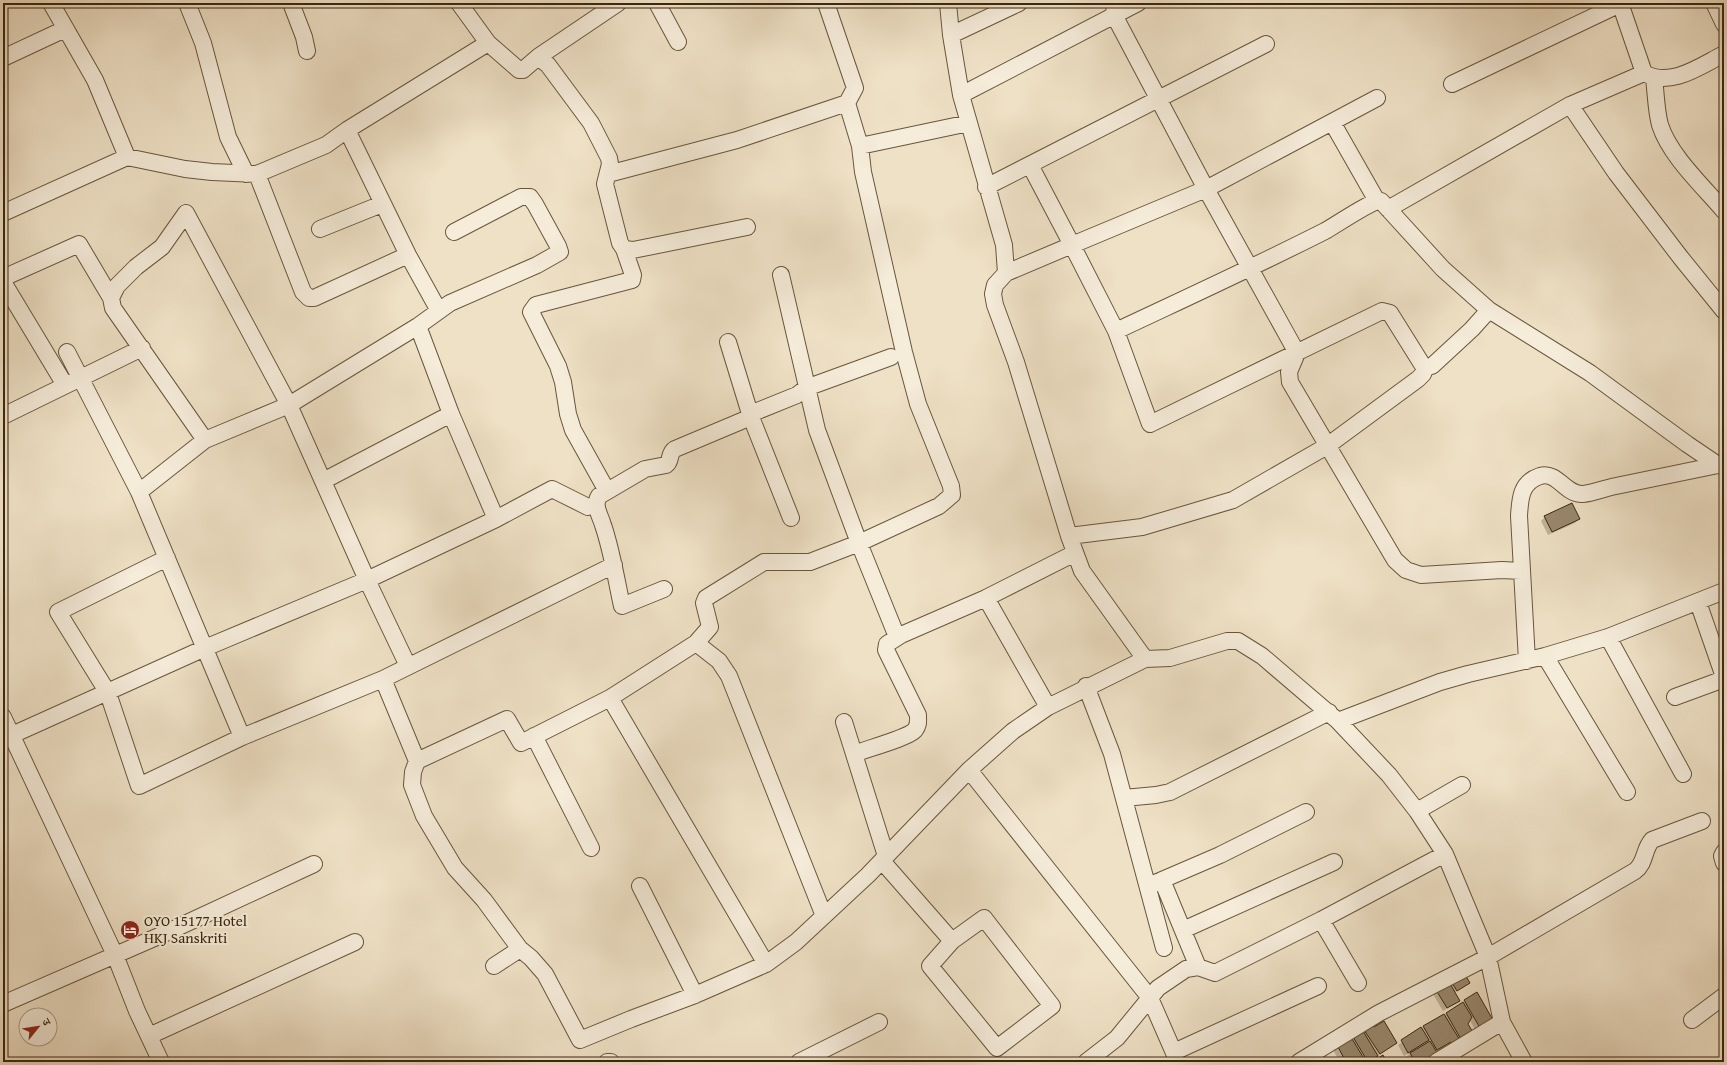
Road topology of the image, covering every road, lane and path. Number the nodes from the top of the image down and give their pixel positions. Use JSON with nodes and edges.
{"nodes":[{"id":1,"x":51,"y":3,"type":"edge"},
{"id":2,"x":187,"y":3,"type":"edge"},
{"id":3,"x":291,"y":3,"type":"edge"},
{"id":4,"x":459,"y":3,"type":"edge"},
{"id":5,"x":618,"y":3,"type":"edge"},
{"id":6,"x":826,"y":3,"type":"edge"},
{"id":7,"x":948,"y":3,"type":"edge"},
{"id":8,"x":1019,"y":3,"type":"edge"},
{"id":9,"x":1138,"y":3,"type":"edge"},
{"id":10,"x":1714,"y":3,"type":"edge"},
{"id":11,"x":1620,"y":4,"type":"edge"},
{"id":12,"x":664,"y":6,"type":"edge"},
{"id":13,"x":1114,"y":9,"type":"edge"},
{"id":14,"x":1724,"y":24,"type":"edge"},
{"id":15,"x":65,"y":29,"type":"junction"},
{"id":16,"x":951,"y":35,"type":"junction"},
{"id":17,"x":678,"y":42,"type":"dead end"},
{"id":18,"x":488,"y":43,"type":"junction"},
{"id":19,"x":1266,"y":44,"type":"dead end"},
{"id":20,"x":307,"y":51,"type":"dead end"},
{"id":21,"x":1724,"y":54,"type":"edge"},
{"id":22,"x":538,"y":57,"type":"junction"},
{"id":23,"x":3,"y":58,"type":"edge"},
{"id":24,"x":1649,"y":76,"type":"junction"},
{"id":25,"x":1452,"y":84,"type":"dead end"},
{"id":26,"x":961,"y":95,"type":"junction"},
{"id":27,"x":1377,"y":98,"type":"dead end"},
{"id":28,"x":1159,"y":100,"type":"junction"},
{"id":29,"x":847,"y":103,"type":"junction"},
{"id":30,"x":1570,"y":105,"type":"junction"},
{"id":31,"x":1332,"y":122,"type":"junction"},
{"id":32,"x":969,"y":123,"type":"junction"},
{"id":33,"x":347,"y":130,"type":"junction"},
{"id":34,"x":860,"y":146,"type":"junction"},
{"id":35,"x":127,"y":157,"type":"junction"},
{"id":36,"x":1030,"y":165,"type":"junction"},
{"id":37,"x":252,"y":174,"type":"junction"},
{"id":38,"x":608,"y":174,"type":"junction"},
{"id":39,"x":986,"y":187,"type":"junction"},
{"id":40,"x":1206,"y":189,"type":"junction"},
{"id":41,"x":382,"y":204,"type":"junction"},
{"id":42,"x":1382,"y":205,"type":"junction"},
{"id":43,"x":1724,"y":211,"type":"edge"},
{"id":44,"x":3,"y":213,"type":"edge"},
{"id":45,"x":747,"y":227,"type":"dead end"},
{"id":46,"x":320,"y":228,"type":"dead end"},
{"id":47,"x":454,"y":232,"type":"dead end"},
{"id":48,"x":1072,"y":246,"type":"junction"},
{"id":49,"x":624,"y":249,"type":"junction"},
{"id":50,"x":408,"y":255,"type":"junction"},
{"id":51,"x":1250,"y":269,"type":"junction"},
{"id":52,"x":1006,"y":273,"type":"junction"},
{"id":53,"x":781,"y":275,"type":"dead end"},
{"id":54,"x":3,"y":278,"type":"edge"},
{"id":55,"x":3,"y":282,"type":"edge"},
{"id":56,"x":111,"y":298,"type":"junction"},
{"id":57,"x":1489,"y":310,"type":"junction"},
{"id":58,"x":439,"y":311,"type":"junction"},
{"id":59,"x":1724,"y":311,"type":"edge"},
{"id":60,"x":418,"y":326,"type":"junction"},
{"id":61,"x":1116,"y":331,"type":"junction"},
{"id":62,"x":728,"y":342,"type":"dead end"},
{"id":63,"x":142,"y":348,"type":"junction"},
{"id":64,"x":66,"y":352,"type":"dead end"},
{"id":65,"x":1297,"y":353,"type":"junction"},
{"id":66,"x":891,"y":356,"type":"dead end"},
{"id":67,"x":1432,"y":366,"type":"dead end"},
{"id":68,"x":80,"y":378,"type":"junction"},
{"id":69,"x":65,"y":385,"type":"junction"},
{"id":70,"x":806,"y":388,"type":"junction"},
{"id":71,"x":289,"y":405,"type":"junction"},
{"id":72,"x":451,"y":414,"type":"junction"},
{"id":73,"x":3,"y":416,"type":"edge"},
{"id":74,"x":751,"y":417,"type":"junction"},
{"id":75,"x":205,"y":440,"type":"junction"},
{"id":76,"x":1327,"y":446,"type":"junction"},
{"id":77,"x":1721,"y":466,"type":"edge"},
{"id":78,"x":323,"y":481,"type":"junction"},
{"id":79,"x":607,"y":491,"type":"junction"},
{"id":80,"x":140,"y":492,"type":"junction"},
{"id":81,"x":588,"y":507,"type":"dead end"},
{"id":82,"x":791,"y":518,"type":"dead end"},
{"id":83,"x":496,"y":519,"type":"junction"},
{"id":84,"x":1069,"y":536,"type":"junction"},
{"id":85,"x":859,"y":543,"type":"junction"},
{"id":86,"x":1075,"y":553,"type":"junction"},
{"id":87,"x":167,"y":558,"type":"junction"},
{"id":88,"x":614,"y":564,"type":"junction"},
{"id":89,"x":1521,"y":571,"type":"junction"},
{"id":90,"x":367,"y":580,"type":"junction"},
{"id":91,"x":664,"y":590,"type":"dead end"},
{"id":92,"x":1724,"y":591,"type":"edge"},
{"id":93,"x":986,"y":598,"type":"junction"},
{"id":94,"x":1698,"y":602,"type":"junction"},
{"id":95,"x":897,"y":637,"type":"junction"},
{"id":96,"x":1608,"y":637,"type":"junction"},
{"id":97,"x":696,"y":643,"type":"junction"},
{"id":98,"x":206,"y":648,"type":"junction"},
{"id":99,"x":1545,"y":656,"type":"junction"},
{"id":100,"x":1145,"y":659,"type":"junction"},
{"id":101,"x":1526,"y":661,"type":"junction"},
{"id":102,"x":408,"y":666,"type":"junction"},
{"id":103,"x":1724,"y":678,"type":"edge"},
{"id":104,"x":383,"y":679,"type":"junction"},
{"id":105,"x":1086,"y":686,"type":"junction"},
{"id":106,"x":108,"y":693,"type":"junction"},
{"id":107,"x":1674,"y":697,"type":"dead end"},
{"id":108,"x":610,"y":698,"type":"junction"},
{"id":109,"x":1048,"y":707,"type":"junction"},
{"id":110,"x":3,"y":716,"type":"edge"},
{"id":111,"x":1334,"y":716,"type":"junction"},
{"id":112,"x":844,"y":722,"type":"dead end"},
{"id":113,"x":12,"y":735,"type":"junction"},
{"id":114,"x":534,"y":736,"type":"junction"},
{"id":115,"x":242,"y":737,"type":"junction"},
{"id":116,"x":854,"y":754,"type":"junction"},
{"id":117,"x":417,"y":762,"type":"junction"},
{"id":118,"x":969,"y":770,"type":"junction"},
{"id":119,"x":1683,"y":774,"type":"dead end"},
{"id":120,"x":1462,"y":785,"type":"dead end"},
{"id":121,"x":1627,"y":792,"type":"dead end"},
{"id":122,"x":1124,"y":798,"type":"junction"},
{"id":123,"x":1417,"y":811,"type":"junction"},
{"id":124,"x":1306,"y":812,"type":"dead end"},
{"id":125,"x":1702,"y":821,"type":"dead end"},
{"id":126,"x":591,"y":848,"type":"dead end"},
{"id":127,"x":1724,"y":852,"type":"edge"},
{"id":128,"x":1445,"y":854,"type":"junction"},
{"id":129,"x":884,"y":859,"type":"junction"},
{"id":130,"x":1334,"y":862,"type":"dead end"},
{"id":131,"x":1724,"y":863,"type":"edge"},
{"id":132,"x":314,"y":864,"type":"dead end"},
{"id":133,"x":1155,"y":883,"type":"junction"},
{"id":134,"x":640,"y":886,"type":"dead end"},
{"id":135,"x":824,"y":916,"type":"junction"},
{"id":136,"x":1322,"y":920,"type":"junction"},
{"id":137,"x":1183,"y":930,"type":"junction"},
{"id":138,"x":952,"y":941,"type":"junction"},
{"id":139,"x":355,"y":942,"type":"dead end"},
{"id":140,"x":520,"y":948,"type":"junction"},
{"id":141,"x":1164,"y":948,"type":"dead end"},
{"id":142,"x":115,"y":955,"type":"junction"},
{"id":143,"x":1488,"y":957,"type":"junction"},
{"id":144,"x":766,"y":964,"type":"junction"},
{"id":145,"x":494,"y":966,"type":"dead end"},
{"id":146,"x":1198,"y":967,"type":"junction"},
{"id":147,"x":1358,"y":983,"type":"dead end"},
{"id":148,"x":1318,"y":986,"type":"dead end"},
{"id":149,"x":696,"y":995,"type":"junction"},
{"id":150,"x":1724,"y":996,"type":"edge"},
{"id":151,"x":1150,"y":998,"type":"junction"},
{"id":152,"x":3,"y":1004,"type":"edge"},
{"id":153,"x":1692,"y":1020,"type":"dead end"},
{"id":154,"x":880,"y":1022,"type":"dead end"},
{"id":155,"x":1502,"y":1022,"type":"junction"},
{"id":156,"x":149,"y":1036,"type":"junction"},
{"id":157,"x":1176,"y":1057,"type":"edge"},
{"id":158,"x":161,"y":1062,"type":"edge"},
{"id":159,"x":607,"y":1062,"type":"edge"},
{"id":160,"x":611,"y":1062,"type":"edge"},
{"id":161,"x":799,"y":1062,"type":"edge"},
{"id":162,"x":1086,"y":1062,"type":"edge"},
{"id":163,"x":1299,"y":1062,"type":"edge"},
{"id":164,"x":1436,"y":1062,"type":"edge"},
{"id":165,"x":1524,"y":1062,"type":"edge"}],
"edges":[{"from":1,"to":15,"type":"street"},
{"from":2,"to":37,"type":"street"},
{"from":3,"to":20,"type":"street"},
{"from":4,"to":18,"type":"street"},
{"from":5,"to":22,"type":"street"},
{"from":6,"to":29,"type":"street"},
{"from":7,"to":16,"type":"street"},
{"from":8,"to":16,"type":"street"},
{"from":9,"to":13,"type":"street"},
{"from":10,"to":14,"type":"street"},
{"from":11,"to":24,"type":"street"},
{"from":11,"to":25,"type":"street"},
{"from":12,"to":17,"type":"street"},
{"from":13,"to":26,"type":"street"},
{"from":13,"to":28,"type":"street"},
{"from":15,"to":23,"type":"street"},
{"from":15,"to":35,"type":"street"},
{"from":16,"to":26,"type":"street"},
{"from":18,"to":22,"type":"street"},
{"from":18,"to":33,"type":"street"},
{"from":19,"to":28,"type":"street"},
{"from":21,"to":24,"type":"street"},
{"from":22,"to":38,"type":"street"},
{"from":24,"to":30,"type":"street"},
{"from":24,"to":43,"type":"street"},
{"from":26,"to":32,"type":"street"},
{"from":27,"to":31,"type":"street"},
{"from":28,"to":36,"type":"street"},
{"from":28,"to":40,"type":"street"},
{"from":29,"to":34,"type":"street"},
{"from":29,"to":38,"type":"street"},
{"from":30,"to":42,"type":"street"},
{"from":30,"to":59,"type":"street"},
{"from":31,"to":40,"type":"street"},
{"from":31,"to":42,"type":"street"},
{"from":32,"to":34,"type":"street"},
{"from":32,"to":39,"type":"street"},
{"from":33,"to":37,"type":"street"},
{"from":33,"to":41,"type":"street"},
{"from":34,"to":85,"type":"street"},
{"from":35,"to":37,"type":"street"},
{"from":35,"to":44,"type":"street"},
{"from":36,"to":39,"type":"street"},
{"from":36,"to":48,"type":"street"},
{"from":37,"to":50,"type":"street"},
{"from":38,"to":49,"type":"street"},
{"from":39,"to":52,"type":"street"},
{"from":40,"to":48,"type":"street"},
{"from":40,"to":51,"type":"street"},
{"from":41,"to":46,"type":"street"},
{"from":41,"to":50,"type":"street"},
{"from":42,"to":51,"type":"street"},
{"from":42,"to":57,"type":"street"},
{"from":45,"to":49,"type":"street"},
{"from":47,"to":58,"type":"street"},
{"from":48,"to":52,"type":"street"},
{"from":48,"to":61,"type":"street"},
{"from":49,"to":79,"type":"street"},
{"from":50,"to":58,"type":"street"},
{"from":51,"to":61,"type":"street"},
{"from":51,"to":65,"type":"street"},
{"from":52,"to":84,"type":"street"},
{"from":53,"to":70,"type":"street"},
{"from":54,"to":56,"type":"street"},
{"from":55,"to":69,"type":"street"},
{"from":56,"to":63,"type":"street"},
{"from":56,"to":71,"type":"street"},
{"from":57,"to":67,"type":"street"},
{"from":57,"to":77,"type":"street"},
{"from":58,"to":60,"type":"street"},
{"from":60,"to":71,"type":"street"},
{"from":60,"to":72,"type":"street"},
{"from":61,"to":65,"type":"street"},
{"from":62,"to":74,"type":"street"},
{"from":63,"to":68,"type":"street"},
{"from":63,"to":75,"type":"street"},
{"from":64,"to":68,"type":"street"},
{"from":65,"to":76,"type":"street"},
{"from":65,"to":76,"type":"street"},
{"from":66,"to":70,"type":"street"},
{"from":68,"to":69,"type":"street"},
{"from":68,"to":80,"type":"street"},
{"from":69,"to":73,"type":"street"},
{"from":70,"to":74,"type":"street"},
{"from":70,"to":85,"type":"street"},
{"from":71,"to":75,"type":"street"},
{"from":71,"to":78,"type":"street"},
{"from":72,"to":78,"type":"street"},
{"from":72,"to":83,"type":"street"},
{"from":74,"to":79,"type":"street"},
{"from":74,"to":82,"type":"street"},
{"from":75,"to":80,"type":"street"},
{"from":76,"to":84,"type":"street"},
{"from":76,"to":89,"type":"street"},
{"from":77,"to":89,"type":"street"},
{"from":78,"to":90,"type":"street"},
{"from":79,"to":88,"type":"street"},
{"from":80,"to":87,"type":"street"},
{"from":81,"to":83,"type":"street"},
{"from":83,"to":90,"type":"street"},
{"from":84,"to":86,"type":"street"},
{"from":85,"to":95,"type":"street"},
{"from":85,"to":97,"type":"street"},
{"from":86,"to":93,"type":"street"},
{"from":86,"to":100,"type":"street"},
{"from":87,"to":98,"type":"street"},
{"from":87,"to":106,"type":"street"},
{"from":88,"to":91,"type":"street"},
{"from":88,"to":102,"type":"street"},
{"from":89,"to":101,"type":"street"},
{"from":90,"to":98,"type":"street"},
{"from":90,"to":102,"type":"street"},
{"from":92,"to":94,"type":"street"},
{"from":93,"to":95,"type":"street"},
{"from":93,"to":109,"type":"street"},
{"from":94,"to":96,"type":"street"},
{"from":94,"to":103,"type":"street"},
{"from":95,"to":116,"type":"street"},
{"from":96,"to":99,"type":"street"},
{"from":96,"to":119,"type":"street"},
{"from":97,"to":108,"type":"street"},
{"from":97,"to":135,"type":"street"},
{"from":98,"to":106,"type":"street"},
{"from":98,"to":115,"type":"street"},
{"from":99,"to":101,"type":"street"},
{"from":99,"to":121,"type":"street"},
{"from":100,"to":105,"type":"street"},
{"from":100,"to":111,"type":"street"},
{"from":101,"to":111,"type":"street"},
{"from":102,"to":104,"type":"street"},
{"from":103,"to":107,"type":"street"},
{"from":104,"to":115,"type":"street"},
{"from":104,"to":117,"type":"street"},
{"from":105,"to":109,"type":"street"},
{"from":105,"to":122,"type":"street"},
{"from":106,"to":113,"type":"street"},
{"from":106,"to":115,"type":"street"},
{"from":108,"to":114,"type":"street"},
{"from":108,"to":144,"type":"street"},
{"from":109,"to":118,"type":"street"},
{"from":110,"to":113,"type":"street"},
{"from":111,"to":122,"type":"street"},
{"from":111,"to":123,"type":"street"},
{"from":112,"to":116,"type":"street"},
{"from":113,"to":142,"type":"street"},
{"from":114,"to":117,"type":"street"},
{"from":114,"to":126,"type":"street"},
{"from":116,"to":129,"type":"street"},
{"from":117,"to":140,"type":"street"},
{"from":118,"to":129,"type":"street"},
{"from":118,"to":151,"type":"street"},
{"from":120,"to":123,"type":"street"},
{"from":122,"to":133,"type":"street"},
{"from":123,"to":128,"type":"street"},
{"from":124,"to":133,"type":"street"},
{"from":125,"to":143,"type":"street"},
{"from":127,"to":131,"type":"street"},
{"from":128,"to":136,"type":"street"},
{"from":128,"to":143,"type":"street"},
{"from":129,"to":135,"type":"street"},
{"from":129,"to":138,"type":"street"},
{"from":130,"to":137,"type":"street"},
{"from":132,"to":142,"type":"street"},
{"from":133,"to":137,"type":"street"},
{"from":133,"to":141,"type":"street"},
{"from":134,"to":149,"type":"street"},
{"from":135,"to":144,"type":"street"},
{"from":136,"to":146,"type":"street"},
{"from":136,"to":147,"type":"street"},
{"from":137,"to":146,"type":"street"},
{"from":138,"to":138,"type":"street"},
{"from":139,"to":156,"type":"street"},
{"from":140,"to":145,"type":"street"},
{"from":140,"to":149,"type":"street"},
{"from":142,"to":152,"type":"street"},
{"from":142,"to":156,"type":"street"},
{"from":143,"to":155,"type":"street"},
{"from":143,"to":163,"type":"street"},
{"from":144,"to":149,"type":"street"},
{"from":146,"to":151,"type":"street"},
{"from":148,"to":157,"type":"street"},
{"from":150,"to":153,"type":"street"},
{"from":151,"to":157,"type":"street"},
{"from":151,"to":162,"type":"street"},
{"from":154,"to":161,"type":"street"},
{"from":155,"to":164,"type":"street"},
{"from":155,"to":165,"type":"street"},
{"from":156,"to":158,"type":"street"},
{"from":159,"to":160,"type":"street"}]}
